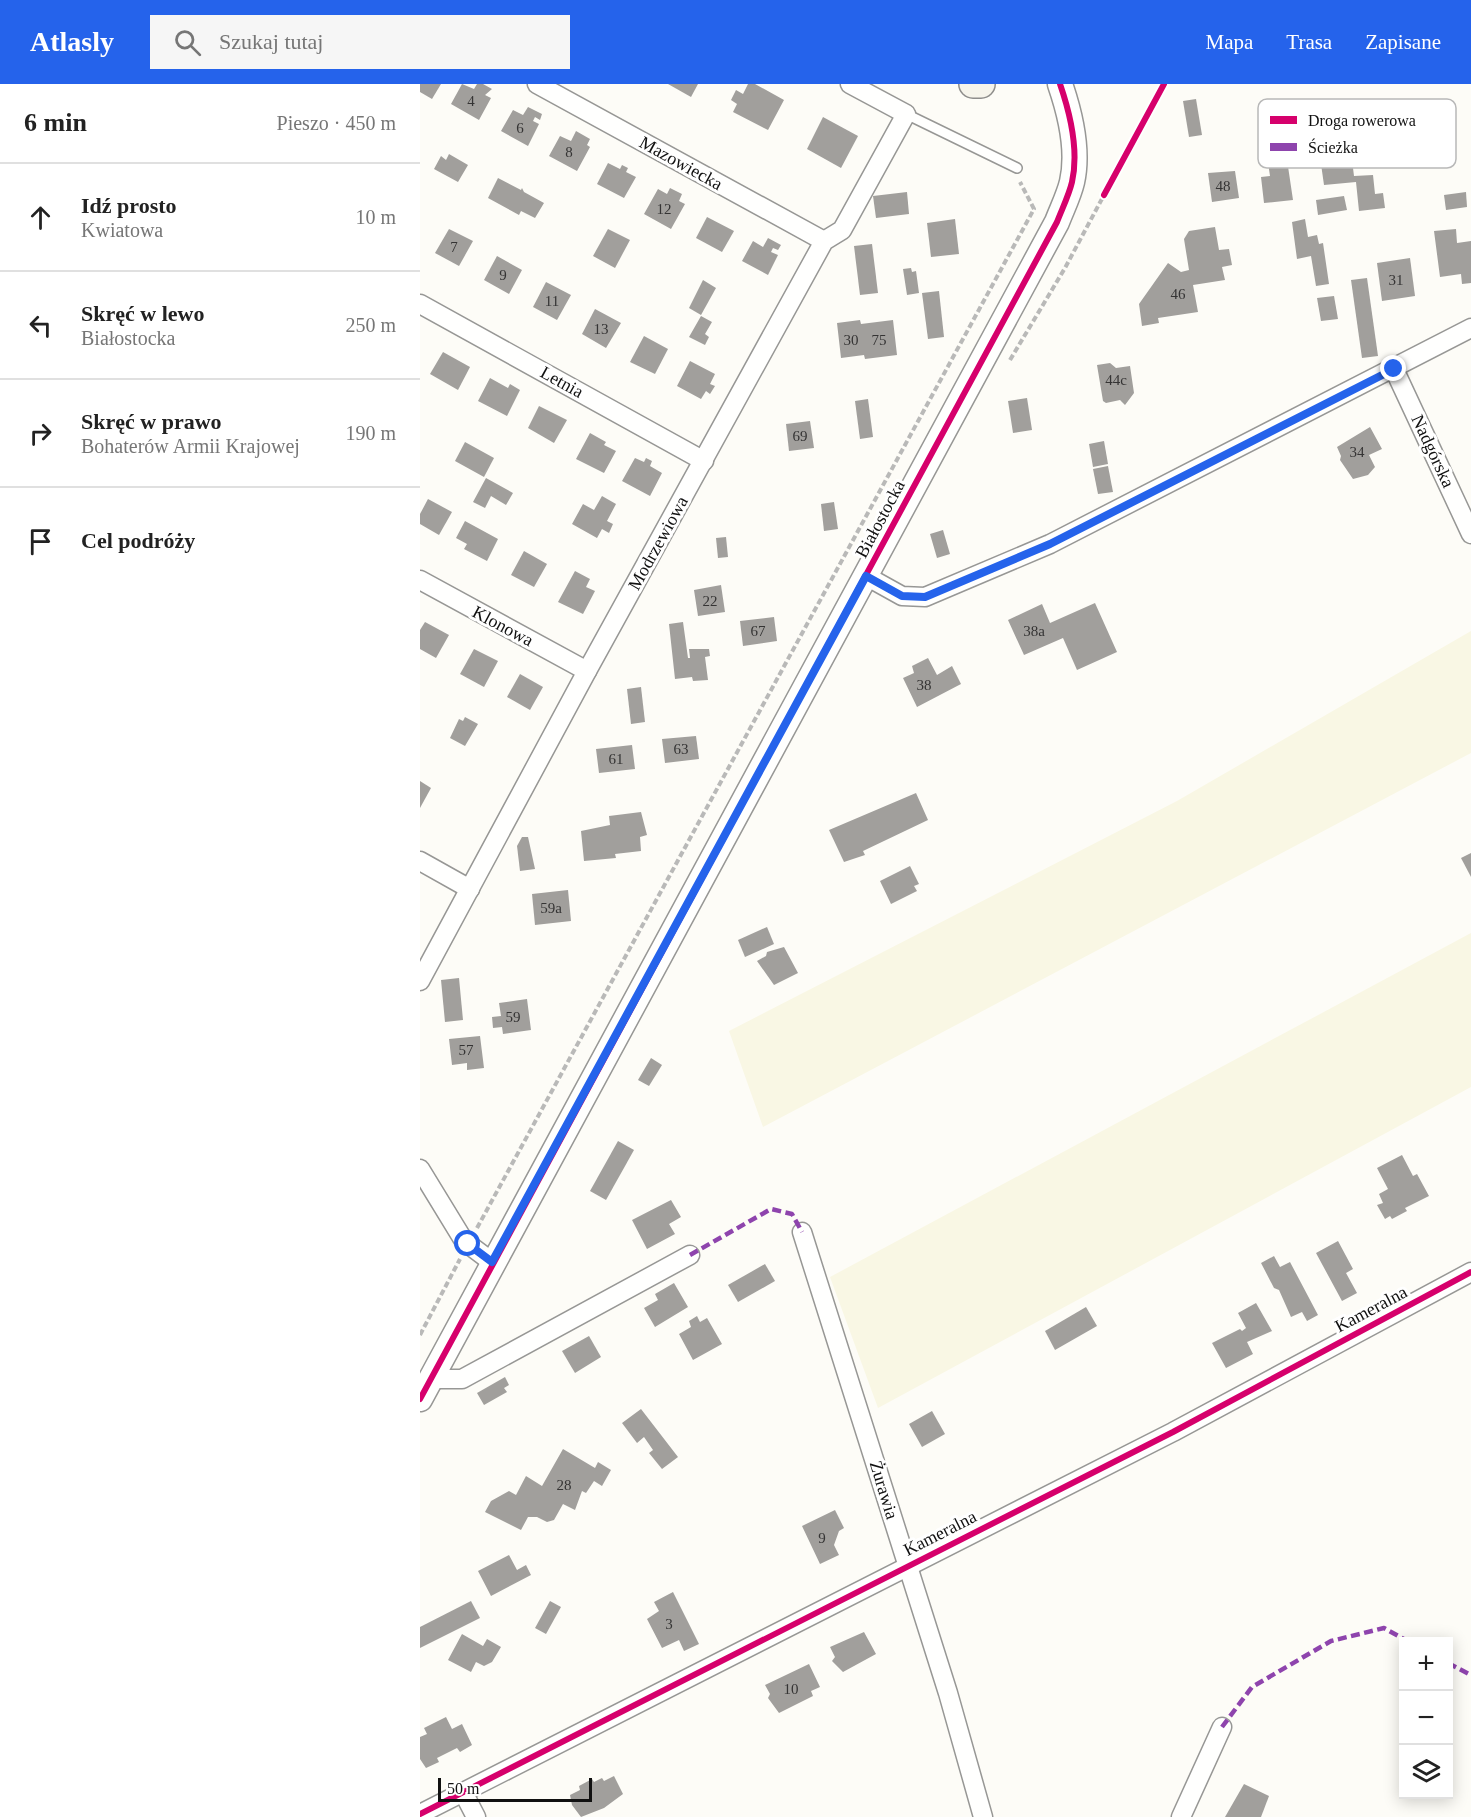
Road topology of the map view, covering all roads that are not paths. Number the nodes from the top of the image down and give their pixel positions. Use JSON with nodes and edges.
{"nodes":[{"id":1,"x":537,"y":84,"type":"edge"},
{"id":2,"x":850,"y":84,"type":"edge"},
{"id":3,"x":973,"y":84,"type":"edge"},
{"id":4,"x":981,"y":84,"type":"edge"},
{"id":5,"x":1060,"y":84,"type":"edge"},
{"id":6,"x":906,"y":114,"type":"junction"},
{"id":7,"x":1017,"y":168,"type":"dead end"},
{"id":8,"x":824,"y":241,"type":"junction"},
{"id":9,"x":420,"y":304,"type":"edge"},
{"id":10,"x":1471,"y":328,"type":"edge"},
{"id":11,"x":1394,"y":369,"type":"junction"},
{"id":12,"x":704,"y":461,"type":"junction"},
{"id":13,"x":1471,"y":534,"type":"edge"},
{"id":14,"x":866,"y":576,"type":"junction"},
{"id":15,"x":420,"y":580,"type":"edge"},
{"id":16,"x":587,"y":671,"type":"junction"},
{"id":17,"x":420,"y":861,"type":"edge"},
{"id":18,"x":470,"y":888,"type":"junction"},
{"id":19,"x":420,"y":981,"type":"edge"},
{"id":20,"x":420,"y":1169,"type":"edge"},
{"id":21,"x":802,"y":1232,"type":"dead end"},
{"id":22,"x":690,"y":1255,"type":"dead end"},
{"id":23,"x":492,"y":1262,"type":"junction"},
{"id":24,"x":1471,"y":1272,"type":"edge"},
{"id":25,"x":425,"y":1389,"type":"edge"},
{"id":26,"x":908,"y":1567,"type":"junction"},
{"id":27,"x":1222,"y":1727,"type":"dead end"},
{"id":28,"x":463,"y":1792,"type":"junction"},
{"id":29,"x":420,"y":1814,"type":"edge"},
{"id":30,"x":476,"y":1817,"type":"edge"},
{"id":31,"x":983,"y":1817,"type":"edge"},
{"id":32,"x":1181,"y":1817,"type":"edge"}],
"edges":[{"from":1,"to":8,"type":"street","name":"Mazowiecka"},
{"from":2,"to":6,"type":"street"},
{"from":3,"to":4,"type":"main road"},
{"from":5,"to":14,"type":"street","name":"Białostocka"},
{"from":6,"to":7,"type":"lane"},
{"from":6,"to":8,"type":"street","name":"Modrzewiowa"},
{"from":8,"to":12,"type":"street","name":"Modrzewiowa"},
{"from":9,"to":12,"type":"street","name":"Letnia"},
{"from":10,"to":11,"type":"street"},
{"from":11,"to":13,"type":"street","name":"Nadgórska"},
{"from":11,"to":14,"type":"street"},
{"from":12,"to":16,"type":"street","name":"Modrzewiowa"},
{"from":14,"to":23,"type":"street","name":"Białostocka"},
{"from":15,"to":16,"type":"street","name":"Klonowa"},
{"from":16,"to":18,"type":"street","name":"Modrzewiowa"},
{"from":17,"to":18,"type":"street"},
{"from":18,"to":19,"type":"street","name":"Modrzewiowa"},
{"from":20,"to":23,"type":"street"},
{"from":21,"to":26,"type":"street","name":"Żurawia"},
{"from":22,"to":25,"type":"street"},
{"from":23,"to":25,"type":"street","name":"Białostocka"},
{"from":24,"to":26,"type":"street","name":"Kameralna"},
{"from":26,"to":28,"type":"street","name":"Kameralna"},
{"from":26,"to":31,"type":"street","name":"Żurawia"},
{"from":27,"to":32,"type":"street"},
{"from":28,"to":29,"type":"street","name":"Kameralna"},
{"from":28,"to":30,"type":"street"}]}
